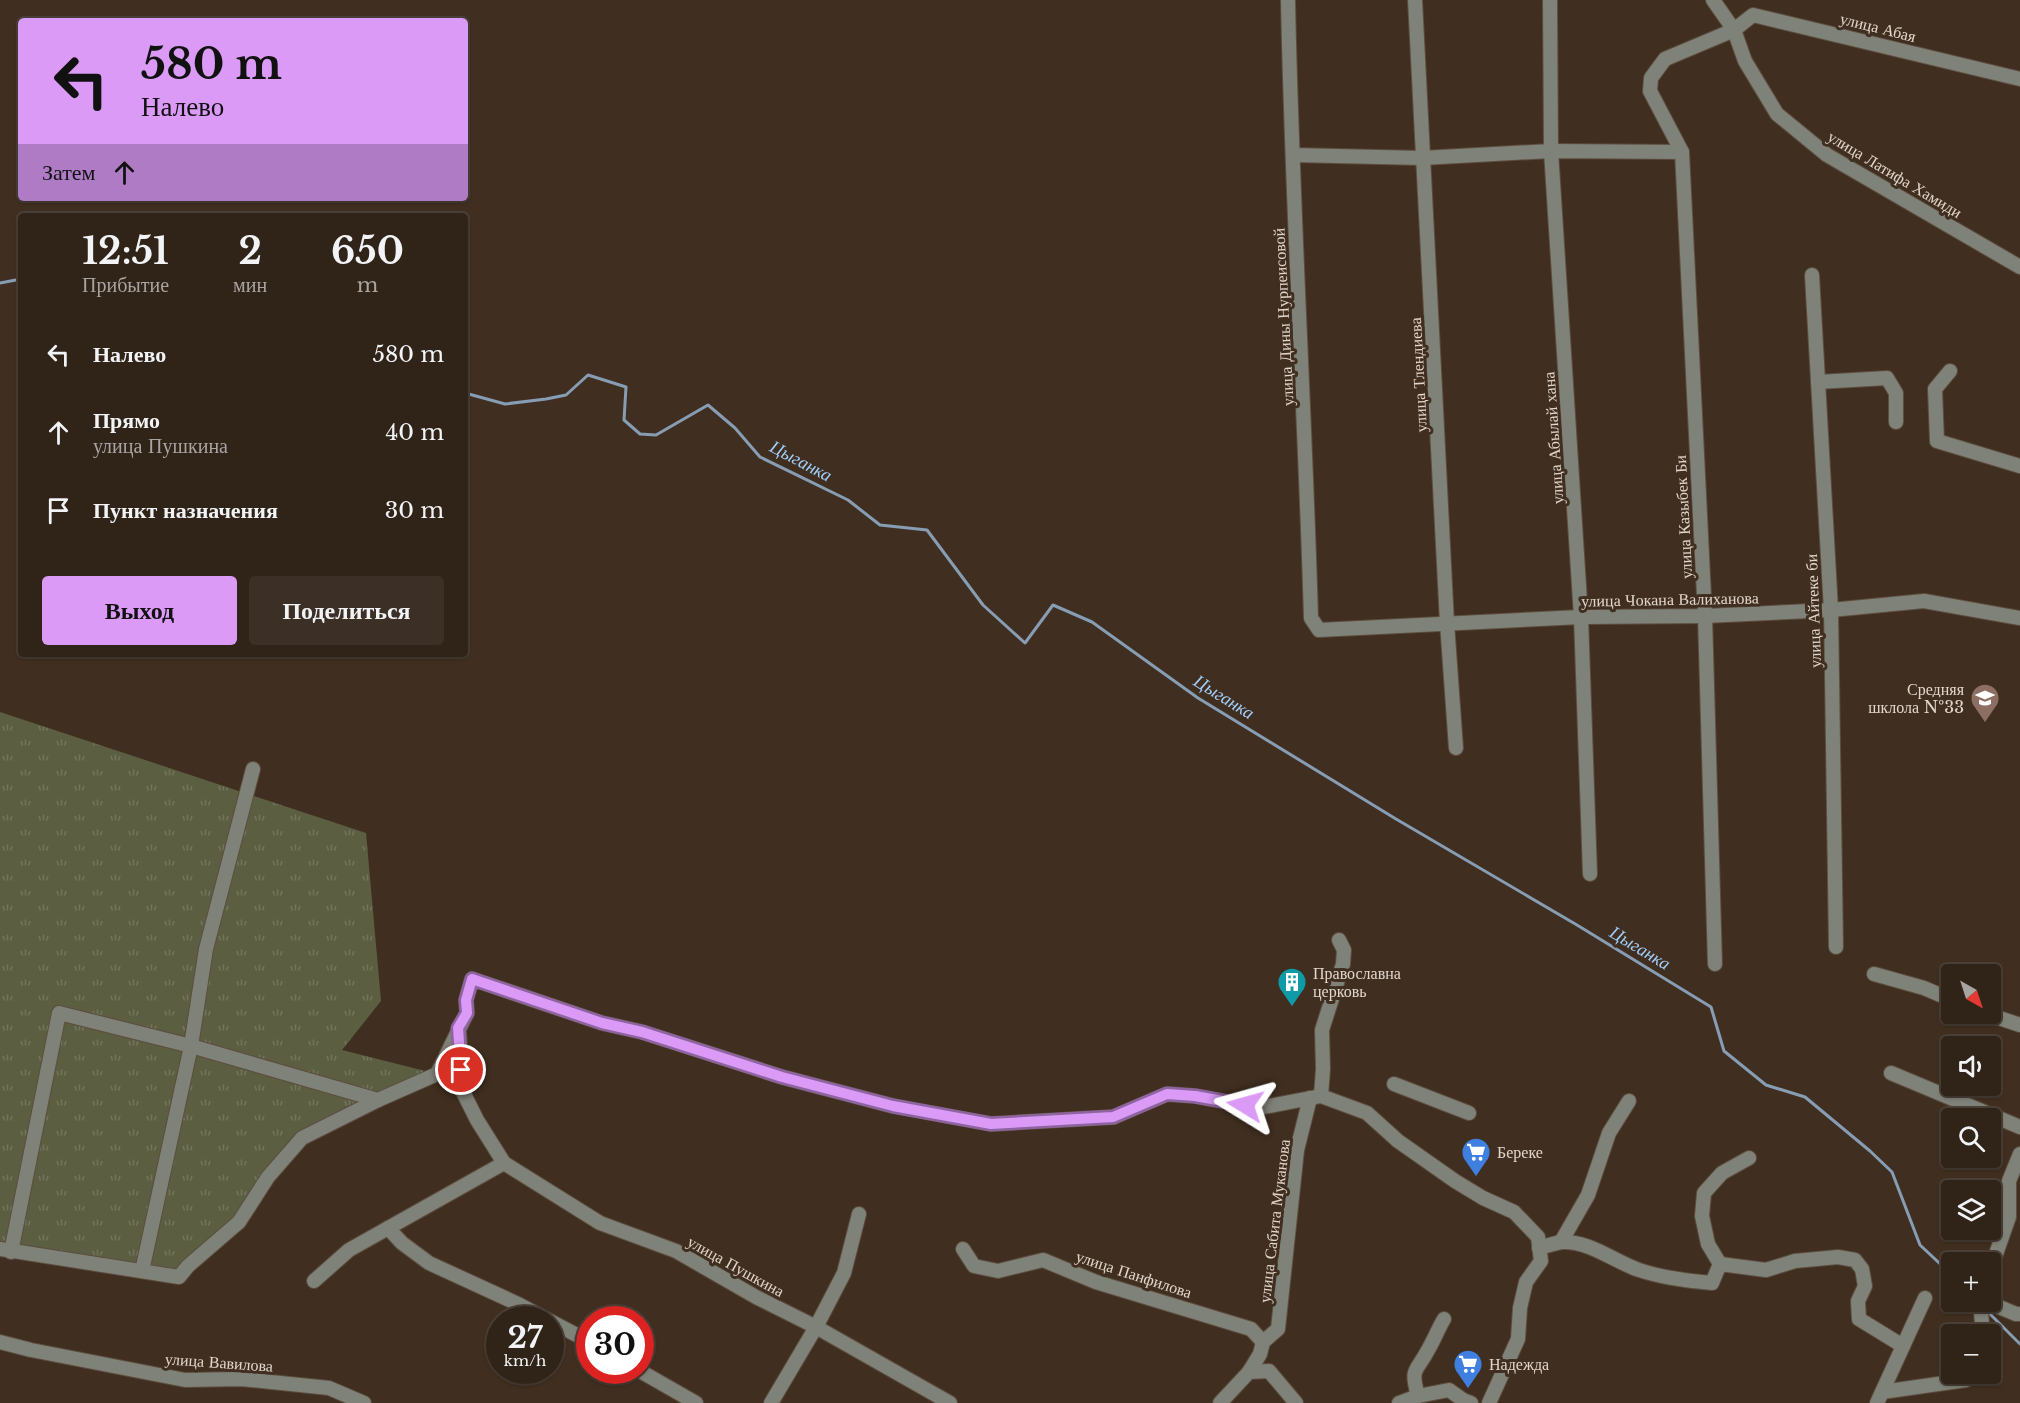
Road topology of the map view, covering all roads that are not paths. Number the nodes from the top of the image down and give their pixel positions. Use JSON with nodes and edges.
{"nodes":[{"id":1,"x":1288,"y":0,"type":"edge"},
{"id":2,"x":1415,"y":0,"type":"edge"},
{"id":3,"x":1550,"y":0,"type":"edge"},
{"id":4,"x":1713,"y":0,"type":"edge"},
{"id":5,"x":1734,"y":30,"type":"junction"},
{"id":6,"x":2020,"y":79,"type":"edge"},
{"id":7,"x":1551,"y":151,"type":"junction"},
{"id":8,"x":1682,"y":152,"type":"junction"},
{"id":9,"x":1293,"y":155,"type":"junction"},
{"id":10,"x":1422,"y":158,"type":"junction"},
{"id":11,"x":2020,"y":267,"type":"edge"},
{"id":12,"x":1812,"y":275,"type":"dead end"},
{"id":13,"x":1950,"y":371,"type":"dead end"},
{"id":14,"x":1818,"y":382,"type":"junction"},
{"id":15,"x":1896,"y":422,"type":"dead end"},
{"id":16,"x":2020,"y":466,"type":"edge"},
{"id":17,"x":1831,"y":610,"type":"junction"},
{"id":18,"x":1705,"y":616,"type":"junction"},
{"id":19,"x":1581,"y":617,"type":"junction"},
{"id":20,"x":2020,"y":618,"type":"edge"},
{"id":21,"x":1447,"y":623,"type":"junction"},
{"id":22,"x":1319,"y":630,"type":"joint"},
{"id":23,"x":1456,"y":748,"type":"dead end"},
{"id":24,"x":253,"y":769,"type":"dead end"},
{"id":25,"x":1590,"y":874,"type":"dead end"},
{"id":26,"x":1339,"y":940,"type":"dead end"},
{"id":27,"x":1836,"y":947,"type":"dead end"},
{"id":28,"x":1715,"y":964,"type":"dead end"},
{"id":29,"x":1874,"y":974,"type":"dead end"},
{"id":30,"x":1941,"y":995,"type":"edge"},
{"id":31,"x":2001,"y":1019,"type":"edge"},
{"id":32,"x":2020,"y":1025,"type":"edge"},
{"id":33,"x":458,"y":1028,"type":"junction"},
{"id":34,"x":191,"y":1046,"type":"junction"},
{"id":35,"x":1891,"y":1073,"type":"dead end"},
{"id":36,"x":1394,"y":1084,"type":"dead end"},
{"id":37,"x":1316,"y":1097,"type":"junction"},
{"id":38,"x":378,"y":1100,"type":"junction"},
{"id":39,"x":1629,"y":1101,"type":"dead end"},
{"id":40,"x":1469,"y":1113,"type":"dead end"},
{"id":41,"x":2020,"y":1127,"type":"edge"},
{"id":42,"x":2020,"y":1154,"type":"edge"},
{"id":43,"x":1749,"y":1158,"type":"dead end"},
{"id":44,"x":504,"y":1163,"type":"junction"},
{"id":45,"x":859,"y":1214,"type":"dead end"},
{"id":46,"x":388,"y":1228,"type":"junction"},
{"id":47,"x":1561,"y":1242,"type":"junction"},
{"id":48,"x":1539,"y":1248,"type":"junction"},
{"id":49,"x":963,"y":1249,"type":"dead end"},
{"id":50,"x":6,"y":1251,"type":"edge"},
{"id":51,"x":1997,"y":1252,"type":"edge"},
{"id":52,"x":1720,"y":1264,"type":"junction"},
{"id":53,"x":142,"y":1271,"type":"junction"},
{"id":54,"x":314,"y":1281,"type":"dead end"},
{"id":55,"x":1925,"y":1298,"type":"dead end"},
{"id":56,"x":523,"y":1306,"type":"edge"},
{"id":57,"x":2001,"y":1311,"type":"edge"},
{"id":58,"x":2020,"y":1314,"type":"edge"},
{"id":59,"x":1444,"y":1319,"type":"dead end"},
{"id":60,"x":816,"y":1328,"type":"junction"},
{"id":61,"x":0,"y":1342,"type":"edge"},
{"id":62,"x":1903,"y":1346,"type":"junction"},
{"id":63,"x":1261,"y":1348,"type":"junction"},
{"id":64,"x":1269,"y":1371,"type":"junction"},
{"id":65,"x":1249,"y":1372,"type":"junction"},
{"id":66,"x":654,"y":1379,"type":"edge"},
{"id":67,"x":1946,"y":1384,"type":"edge"},
{"id":68,"x":1418,"y":1396,"type":"junction"},
{"id":69,"x":1880,"y":1397,"type":"edge"},
{"id":70,"x":364,"y":1403,"type":"edge"},
{"id":71,"x":696,"y":1403,"type":"edge"},
{"id":72,"x":771,"y":1403,"type":"edge"},
{"id":73,"x":950,"y":1403,"type":"edge"},
{"id":74,"x":1220,"y":1403,"type":"edge"},
{"id":75,"x":1296,"y":1403,"type":"edge"},
{"id":76,"x":1399,"y":1403,"type":"edge"},
{"id":77,"x":1472,"y":1403,"type":"edge"},
{"id":78,"x":1489,"y":1403,"type":"edge"}],
"edges":[{"from":1,"to":9,"type":"street","name":"улица Дины Нурпеисовой"},
{"from":2,"to":10,"type":"street","name":"улица Тлендиева"},
{"from":3,"to":7,"type":"street","name":"улица Абылай хана"},
{"from":4,"to":5,"type":"street"},
{"from":5,"to":6,"type":"street","name":"улица Абая"},
{"from":5,"to":8,"type":"street","name":"улица Казыбек Би"},
{"from":5,"to":11,"type":"street","name":"улица Латифа Хамиди"},
{"from":7,"to":8,"type":"street"},
{"from":7,"to":10,"type":"street"},
{"from":7,"to":19,"type":"street","name":"улица Абылай хана"},
{"from":8,"to":18,"type":"street","name":"улица Казыбек Би"},
{"from":9,"to":10,"type":"street"},
{"from":9,"to":22,"type":"street","name":"улица Дины Нурпеисовой"},
{"from":10,"to":21,"type":"street","name":"улица Тлендиева"},
{"from":12,"to":14,"type":"street","name":"улица Айтеке би"},
{"from":13,"to":16,"type":"street"},
{"from":14,"to":15,"type":"street"},
{"from":14,"to":17,"type":"street","name":"улица Айтеке би"},
{"from":17,"to":18,"type":"street","name":"улица Чокана Валиханова"},
{"from":17,"to":20,"type":"street","name":"улица Чокана Валиханова"},
{"from":17,"to":27,"type":"street","name":"улица Айтеке би"},
{"from":18,"to":19,"type":"street","name":"улица Чокана Валиханова"},
{"from":18,"to":28,"type":"street","name":"улица Казыбек Би"},
{"from":19,"to":21,"type":"street","name":"улица Чокана Валиханова"},
{"from":19,"to":25,"type":"street","name":"улица Абылай хана"},
{"from":21,"to":22,"type":"street","name":"улица Чокана Валиханова"},
{"from":21,"to":23,"type":"street","name":"улица Тлендиева"},
{"from":24,"to":34,"type":"street"},
{"from":26,"to":37,"type":"street","name":"улица Сабита Муканова"},
{"from":29,"to":30,"type":"street"},
{"from":31,"to":32,"type":"street"},
{"from":33,"to":37,"type":"street"},
{"from":33,"to":38,"type":"street"},
{"from":33,"to":44,"type":"street","name":"улица Пушкина"},
{"from":34,"to":38,"type":"street"},
{"from":34,"to":50,"type":"street"},
{"from":34,"to":53,"type":"street"},
{"from":35,"to":41,"type":"street"},
{"from":36,"to":40,"type":"street"},
{"from":37,"to":48,"type":"street"},
{"from":37,"to":63,"type":"street","name":"улица Сабита Муканова"},
{"from":38,"to":53,"type":"street"},
{"from":39,"to":47,"type":"street"},
{"from":42,"to":51,"type":"street"},
{"from":43,"to":52,"type":"street"},
{"from":44,"to":46,"type":"street"},
{"from":44,"to":60,"type":"street","name":"улица Пушкина"},
{"from":45,"to":60,"type":"street"},
{"from":46,"to":54,"type":"street"},
{"from":46,"to":56,"type":"street"},
{"from":47,"to":48,"type":"street"},
{"from":47,"to":52,"type":"street"},
{"from":48,"to":78,"type":"street"},
{"from":49,"to":63,"type":"street","name":"улица Панфилова"},
{"from":50,"to":53,"type":"street"},
{"from":52,"to":62,"type":"street"},
{"from":55,"to":62,"type":"street"},
{"from":57,"to":58,"type":"street"},
{"from":59,"to":68,"type":"street"},
{"from":60,"to":72,"type":"street"},
{"from":60,"to":73,"type":"street","name":"улица Пушкина"},
{"from":61,"to":70,"type":"street","name":"улица Вавилова"},
{"from":62,"to":69,"type":"street"},
{"from":63,"to":64,"type":"street"},
{"from":63,"to":65,"type":"street","name":"улица Сабита Муканова"},
{"from":64,"to":65,"type":"street"},
{"from":64,"to":75,"type":"street"},
{"from":65,"to":74,"type":"street","name":"улица Сабита Муканова"},
{"from":66,"to":71,"type":"street"},
{"from":67,"to":69,"type":"street"},
{"from":68,"to":76,"type":"street"},
{"from":68,"to":77,"type":"street"}]}
